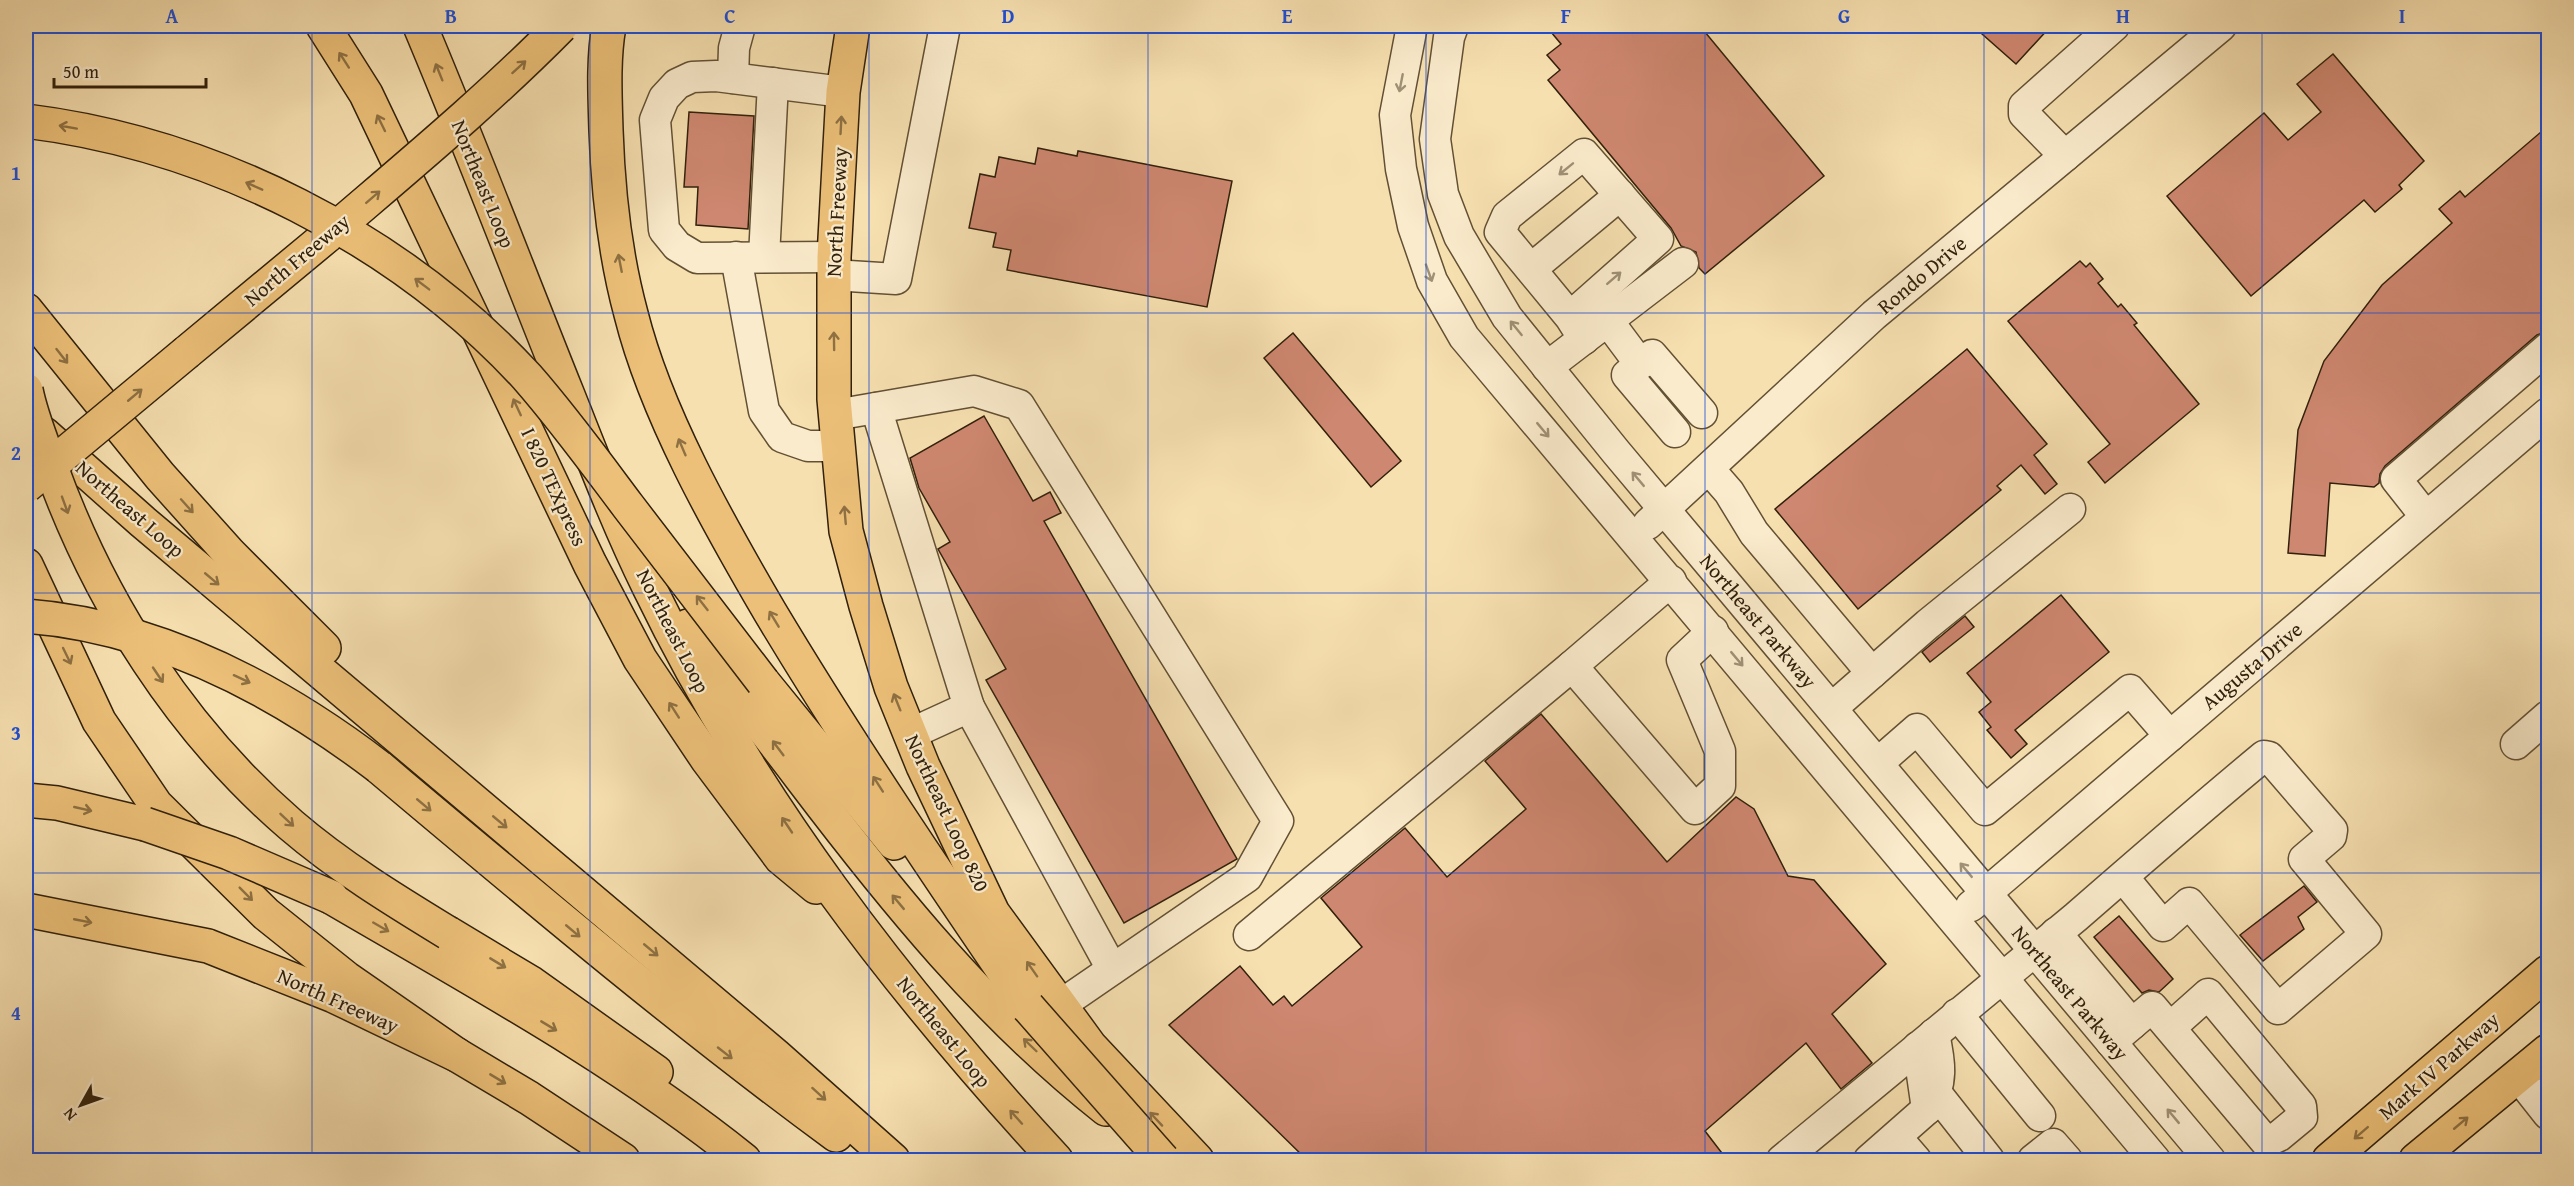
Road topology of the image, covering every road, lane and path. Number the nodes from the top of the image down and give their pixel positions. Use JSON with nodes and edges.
{"nodes":[{"id":1,"x":322,"y":26,"type":"edge"},
{"id":2,"x":420,"y":26,"type":"edge"},
{"id":3,"x":561,"y":26,"type":"edge"},
{"id":4,"x":609,"y":26,"type":"edge"},
{"id":5,"x":740,"y":26,"type":"edge"},
{"id":6,"x":853,"y":26,"type":"edge"},
{"id":7,"x":945,"y":26,"type":"edge"},
{"id":8,"x":2114,"y":26,"type":"edge"},
{"id":9,"x":2221,"y":26,"type":"edge"},
{"id":10,"x":1404,"y":27,"type":"edge"},
{"id":11,"x":1451,"y":31,"type":"edge"},
{"id":12,"x":733,"y":78,"type":"junction"},
{"id":13,"x":773,"y":83,"type":"junction"},
{"id":14,"x":843,"y":92,"type":"junction"},
{"id":15,"x":26,"y":121,"type":"edge"},
{"id":16,"x":2065,"y":156,"type":"junction"},
{"id":17,"x":1620,"y":195,"type":"junction"},
{"id":18,"x":751,"y":257,"type":"junction"},
{"id":19,"x":1683,"y":263,"type":"dead end"},
{"id":20,"x":833,"y":266,"type":"junction"},
{"id":21,"x":1531,"y":269,"type":"junction"},
{"id":22,"x":26,"y":310,"type":"edge"},
{"id":23,"x":1608,"y":321,"type":"junction"},
{"id":24,"x":1577,"y":328,"type":"junction"},
{"id":25,"x":2548,"y":348,"type":"edge"},
{"id":26,"x":1640,"y":364,"type":"junction"},
{"id":27,"x":1547,"y":367,"type":"junction"},
{"id":28,"x":26,"y":390,"type":"edge"},
{"id":29,"x":876,"y":408,"type":"junction"},
{"id":30,"x":1702,"y":413,"type":"dead end"},
{"id":31,"x":2548,"y":413,"type":"edge"},
{"id":32,"x":26,"y":416,"type":"edge"},
{"id":33,"x":836,"y":420,"type":"junction"},
{"id":34,"x":1676,"y":432,"type":"dead end"},
{"id":35,"x":1708,"y":469,"type":"junction"},
{"id":36,"x":26,"y":486,"type":"edge"},
{"id":37,"x":611,"y":502,"type":"junction"},
{"id":38,"x":2070,"y":509,"type":"dead end"},
{"id":39,"x":1664,"y":510,"type":"junction"},
{"id":40,"x":2426,"y":518,"type":"junction"},
{"id":41,"x":1634,"y":536,"type":"junction"},
{"id":42,"x":26,"y":565,"type":"edge"},
{"id":43,"x":1671,"y":581,"type":"junction"},
{"id":44,"x":26,"y":616,"type":"edge"},
{"id":45,"x":1713,"y":631,"type":"junction"},
{"id":46,"x":1572,"y":666,"type":"junction"},
{"id":47,"x":1872,"y":673,"type":"junction"},
{"id":48,"x":969,"y":707,"type":"junction"},
{"id":49,"x":1832,"y":708,"type":"junction"},
{"id":50,"x":2548,"y":716,"type":"edge"},
{"id":51,"x":392,"y":730,"type":"junction"},
{"id":52,"x":910,"y":734,"type":"junction"},
{"id":53,"x":2170,"y":736,"type":"junction"},
{"id":54,"x":2516,"y":744,"type":"dead end"},
{"id":55,"x":1878,"y":763,"type":"junction"},
{"id":56,"x":26,"y":800,"type":"edge"},
{"id":57,"x":2123,"y":877,"type":"junction"},
{"id":58,"x":1986,"y":893,"type":"junction"},
{"id":59,"x":844,"y":908,"type":"junction"},
{"id":60,"x":26,"y":910,"type":"edge"},
{"id":61,"x":1955,"y":920,"type":"junction"},
{"id":62,"x":1249,"y":934,"type":"dead end"},
{"id":63,"x":2046,"y":942,"type":"junction"},
{"id":64,"x":1112,"y":969,"type":"junction"},
{"id":65,"x":2548,"y":972,"type":"edge"},
{"id":66,"x":2002,"y":977,"type":"junction"},
{"id":67,"x":1043,"y":1006,"type":"junction"},
{"id":68,"x":1957,"y":1014,"type":"junction"},
{"id":69,"x":2171,"y":1027,"type":"junction"},
{"id":70,"x":2121,"y":1033,"type":"junction"},
{"id":71,"x":1926,"y":1040,"type":"junction"},
{"id":72,"x":2548,"y":1051,"type":"edge"},
{"id":73,"x":457,"y":1055,"type":"junction"},
{"id":74,"x":2518,"y":1076,"type":"junction"},
{"id":75,"x":1932,"y":1102,"type":"junction"},
{"id":76,"x":2548,"y":1113,"type":"edge"},
{"id":77,"x":2040,"y":1116,"type":"dead end"},
{"id":78,"x":1897,"y":1138,"type":"junction"},
{"id":79,"x":623,"y":1161,"type":"edge"},
{"id":80,"x":744,"y":1161,"type":"edge"},
{"id":81,"x":766,"y":1161,"type":"edge"},
{"id":82,"x":870,"y":1161,"type":"edge"},
{"id":83,"x":893,"y":1161,"type":"edge"},
{"id":84,"x":1056,"y":1161,"type":"edge"},
{"id":85,"x":1163,"y":1161,"type":"edge"},
{"id":86,"x":1174,"y":1161,"type":"edge"},
{"id":87,"x":1197,"y":1161,"type":"edge"},
{"id":88,"x":1782,"y":1161,"type":"edge"},
{"id":89,"x":1869,"y":1161,"type":"edge"},
{"id":90,"x":1916,"y":1161,"type":"edge"},
{"id":91,"x":1989,"y":1161,"type":"edge"},
{"id":92,"x":2033,"y":1161,"type":"edge"},
{"id":93,"x":2067,"y":1161,"type":"edge"},
{"id":94,"x":2155,"y":1161,"type":"edge"},
{"id":95,"x":2210,"y":1161,"type":"edge"},
{"id":96,"x":2329,"y":1161,"type":"edge"},
{"id":97,"x":2416,"y":1161,"type":"edge"}],
"edges":[{"from":59,"to":1,"type":"main road","name":"I 820 TEXpress","one_way":true},
{"from":37,"to":2,"type":"main road","name":"Northeast Loop","one_way":true},
{"from":36,"to":3,"type":"main road","name":"North Freeway","one_way":true,"bridge":true},
{"from":67,"to":4,"type":"main road","one_way":true},
{"from":5,"to":12,"type":"street"},
{"from":6,"to":14,"type":"main road","name":"North Freeway"},
{"from":7,"to":20,"type":"street"},
{"from":8,"to":16,"type":"street"},
{"from":9,"to":16,"type":"street","name":"Rondo Drive"},
{"from":10,"to":11,"type":"street"},
{"from":10,"to":41,"type":"street","name":"Northeast Parkway","one_way":true},
{"from":27,"to":11,"type":"street","name":"Northeast Parkway","one_way":true},
{"from":12,"to":13,"type":"street"},
{"from":12,"to":18,"type":"street"},
{"from":13,"to":14,"type":"street"},
{"from":13,"to":18,"type":"street"},
{"from":20,"to":14,"type":"main road","name":"North Freeway","one_way":true},
{"from":67,"to":15,"type":"main road","one_way":true,"bridge":true},
{"from":16,"to":35,"type":"street","name":"Rondo Drive"},
{"from":17,"to":21,"type":"street"},
{"from":17,"to":21,"type":"street","one_way":true},
{"from":24,"to":17,"type":"street","one_way":true},
{"from":18,"to":20,"type":"street"},
{"from":18,"to":33,"type":"street"},
{"from":19,"to":23,"type":"street"},
{"from":33,"to":20,"type":"main road","name":"North Freeway","one_way":true},
{"from":21,"to":24,"type":"street"},
{"from":22,"to":51,"type":"main road","one_way":true},
{"from":23,"to":24,"type":"street"},
{"from":23,"to":26,"type":"street"},
{"from":24,"to":27,"type":"street"},
{"from":25,"to":40,"type":"street"},
{"from":26,"to":30,"type":"street"},
{"from":26,"to":34,"type":"street"},
{"from":39,"to":27,"type":"street","name":"Northeast Parkway","one_way":true},
{"from":28,"to":81,"type":"main road","one_way":true,"bridge":true},
{"from":29,"to":33,"type":"street"},
{"from":29,"to":48,"type":"street"},
{"from":29,"to":64,"type":"street"},
{"from":31,"to":40,"type":"street","name":"Augusta Drive"},
{"from":32,"to":51,"type":"main road","name":"Northeast Loop","one_way":true},
{"from":52,"to":33,"type":"main road","name":"Northeast Loop 820","one_way":true},
{"from":35,"to":39,"type":"street","name":"Rondo Drive"},
{"from":35,"to":47,"type":"street"},
{"from":59,"to":37,"type":"main road","name":"Northeast Loop","one_way":true},
{"from":86,"to":37,"type":"main road","one_way":true},
{"from":38,"to":47,"type":"street"},
{"from":39,"to":41,"type":"street","name":"Rondo Drive"},
{"from":39,"to":49,"type":"street","name":"Northeast Parkway"},
{"from":40,"to":53,"type":"street","name":"Augusta Drive"},
{"from":41,"to":43,"type":"street","name":"Northeast Parkway"},
{"from":42,"to":73,"type":"main road","one_way":true},
{"from":43,"to":45,"type":"street","name":"Northeast Parkway"},
{"from":43,"to":46,"type":"street"},
{"from":44,"to":82,"type":"main road","one_way":true,"bridge":true},
{"from":45,"to":46,"type":"street"},
{"from":45,"to":61,"type":"street","name":"Northeast Parkway","one_way":true},
{"from":46,"to":62,"type":"street"},
{"from":47,"to":49,"type":"street"},
{"from":48,"to":52,"type":"street"},
{"from":48,"to":64,"type":"street"},
{"from":49,"to":55,"type":"street","name":"Northeast Parkway"},
{"from":50,"to":54,"type":"street"},
{"from":51,"to":83,"type":"main road","name":"Northeast Loop","one_way":true},
{"from":67,"to":52,"type":"main road","name":"Northeast Loop 820","one_way":true},
{"from":53,"to":55,"type":"street"},
{"from":53,"to":58,"type":"street","name":"Augusta Drive"},
{"from":58,"to":55,"type":"street","name":"Northeast Parkway","one_way":true},
{"from":56,"to":80,"type":"main road","one_way":true,"bridge":true},
{"from":57,"to":57,"type":"street"},
{"from":57,"to":63,"type":"street"},
{"from":58,"to":61,"type":"street","name":"Augusta Drive"},
{"from":58,"to":63,"type":"street","name":"Northeast Parkway"},
{"from":84,"to":59,"type":"main road","name":"Northeast Loop","one_way":true},
{"from":60,"to":73,"type":"main road","name":"North Freeway","one_way":true},
{"from":61,"to":66,"type":"street","name":"Northeast Parkway"},
{"from":63,"to":66,"type":"street"},
{"from":63,"to":70,"type":"street","name":"Northeast Parkway"},
{"from":64,"to":67,"type":"street"},
{"from":65,"to":96,"type":"main road","name":"Mark IV Parkway","one_way":true},
{"from":66,"to":68,"type":"street"},
{"from":66,"to":94,"type":"street","name":"Northeast Parkway"},
{"from":67,"to":85,"type":"main road","bridge":true},
{"from":87,"to":67,"type":"main road","name":"Northeast Loop 820","one_way":true},
{"from":68,"to":71,"type":"street"},
{"from":68,"to":77,"type":"street"},
{"from":69,"to":69,"type":"street"},
{"from":69,"to":70,"type":"street"},
{"from":95,"to":70,"type":"street","name":"Northeast Parkway","one_way":true},
{"from":71,"to":75,"type":"street"},
{"from":71,"to":88,"type":"street"},
{"from":72,"to":74,"type":"main road"},
{"from":73,"to":79,"type":"main road","name":"North Freeway","one_way":true},
{"from":74,"to":76,"type":"street"},
{"from":97,"to":74,"type":"main road","one_way":true},
{"from":75,"to":78,"type":"street"},
{"from":75,"to":91,"type":"street"},
{"from":78,"to":89,"type":"street"},
{"from":78,"to":90,"type":"street"},
{"from":92,"to":93,"type":"street"}]}
